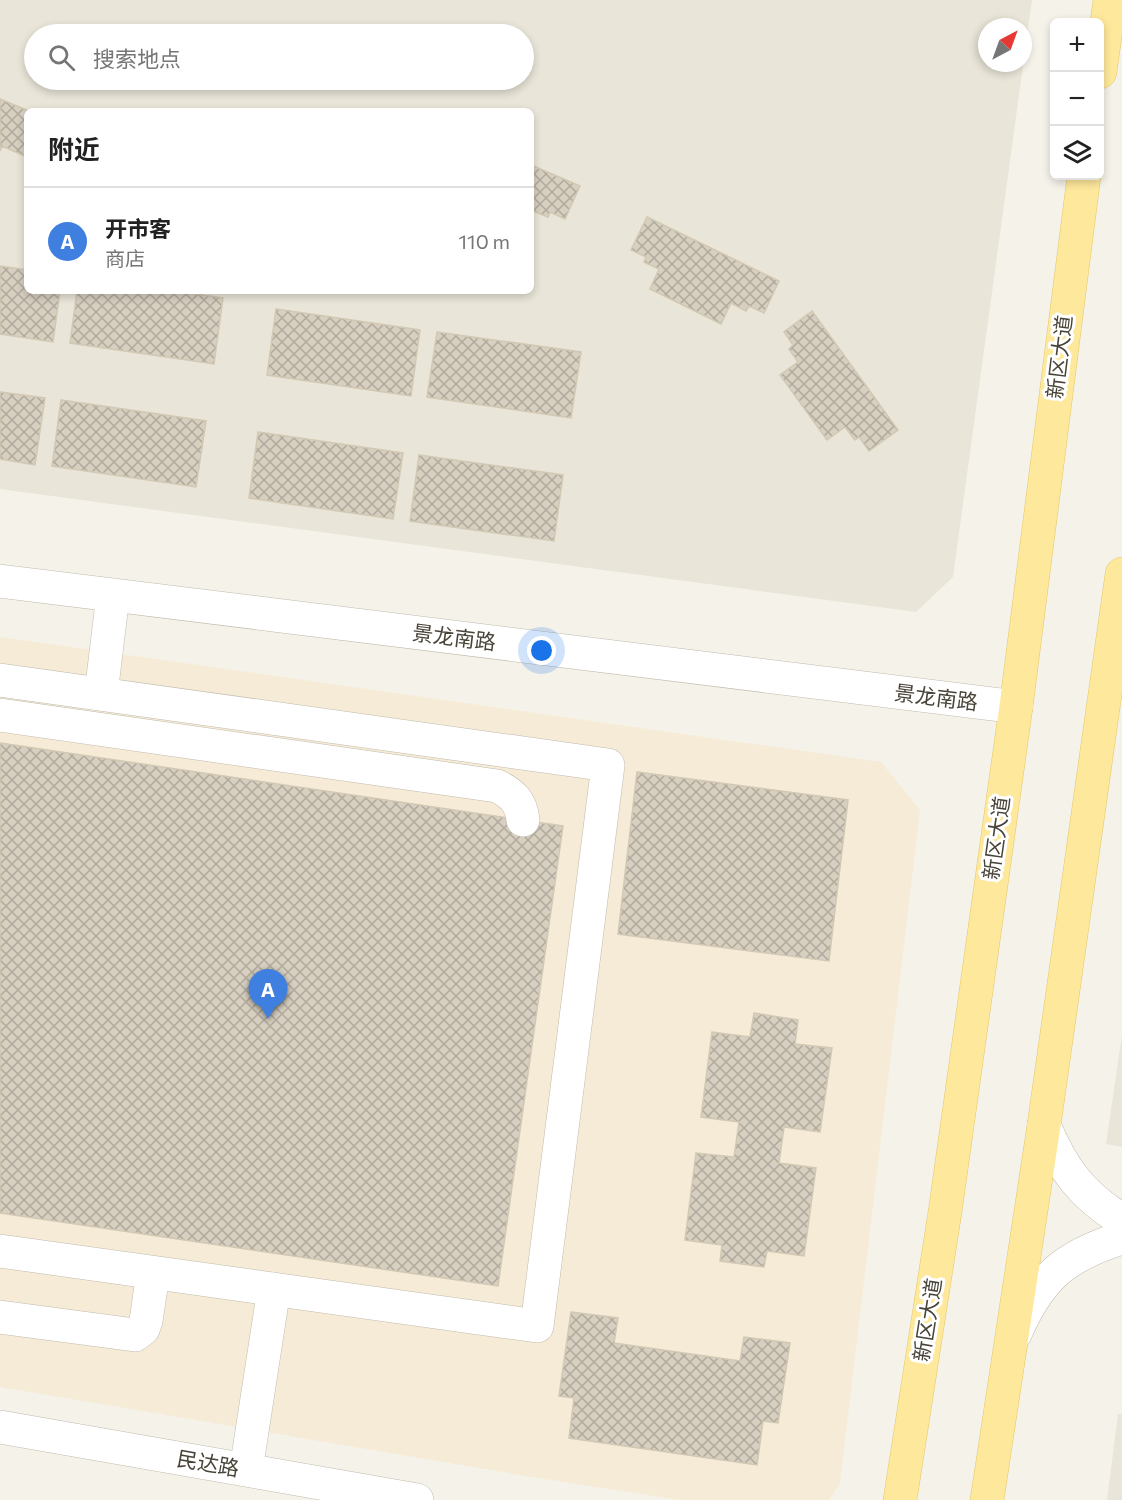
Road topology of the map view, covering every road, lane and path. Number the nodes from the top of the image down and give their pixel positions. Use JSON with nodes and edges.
{"nodes":[{"id":1,"x":1110,"y":0,"type":"edge"},
{"id":2,"x":1104,"y":43,"type":"edge"},
{"id":3,"x":1083,"y":180,"type":"edge"},
{"id":4,"x":1122,"y":574,"type":"edge"},
{"id":5,"x":0,"y":581,"type":"edge"},
{"id":6,"x":113,"y":595,"type":"junction"},
{"id":7,"x":0,"y":680,"type":"edge"},
{"id":8,"x":101,"y":694,"type":"junction"},
{"id":9,"x":1016,"y":707,"type":"junction"},
{"id":10,"x":0,"y":715,"type":"edge"},
{"id":11,"x":523,"y":820,"type":"dead end"},
{"id":12,"x":1044,"y":1125,"type":"junction"},
{"id":13,"x":1122,"y":1220,"type":"edge"},
{"id":14,"x":1122,"y":1238,"type":"edge"},
{"id":15,"x":0,"y":1251,"type":"edge"},
{"id":16,"x":153,"y":1273,"type":"junction"},
{"id":17,"x":274,"y":1289,"type":"junction"},
{"id":18,"x":0,"y":1317,"type":"edge"},
{"id":19,"x":1010,"y":1347,"type":"junction"},
{"id":20,"x":0,"y":1427,"type":"edge"},
{"id":21,"x":246,"y":1470,"type":"junction"},
{"id":22,"x":417,"y":1500,"type":"edge"},
{"id":23,"x":900,"y":1500,"type":"edge"},
{"id":24,"x":987,"y":1500,"type":"edge"}],
"edges":[{"from":1,"to":2,"type":"main road"},
{"from":3,"to":9,"type":"main road","name":"新区大道"},
{"from":4,"to":12,"type":"main road"},
{"from":5,"to":6,"type":"street","name":"景龙南路"},
{"from":6,"to":8,"type":"street"},
{"from":6,"to":9,"type":"street","name":"景龙南路"},
{"from":7,"to":8,"type":"street"},
{"from":8,"to":17,"type":"street"},
{"from":9,"to":23,"type":"main road","name":"新区大道"},
{"from":10,"to":11,"type":"street"},
{"from":12,"to":13,"type":"street"},
{"from":12,"to":19,"type":"main road"},
{"from":14,"to":19,"type":"street"},
{"from":15,"to":16,"type":"street"},
{"from":16,"to":17,"type":"street"},
{"from":16,"to":18,"type":"street"},
{"from":17,"to":21,"type":"street"},
{"from":19,"to":24,"type":"main road"},
{"from":20,"to":21,"type":"street","name":"民达路"},
{"from":21,"to":22,"type":"street","name":"民达路"}]}
